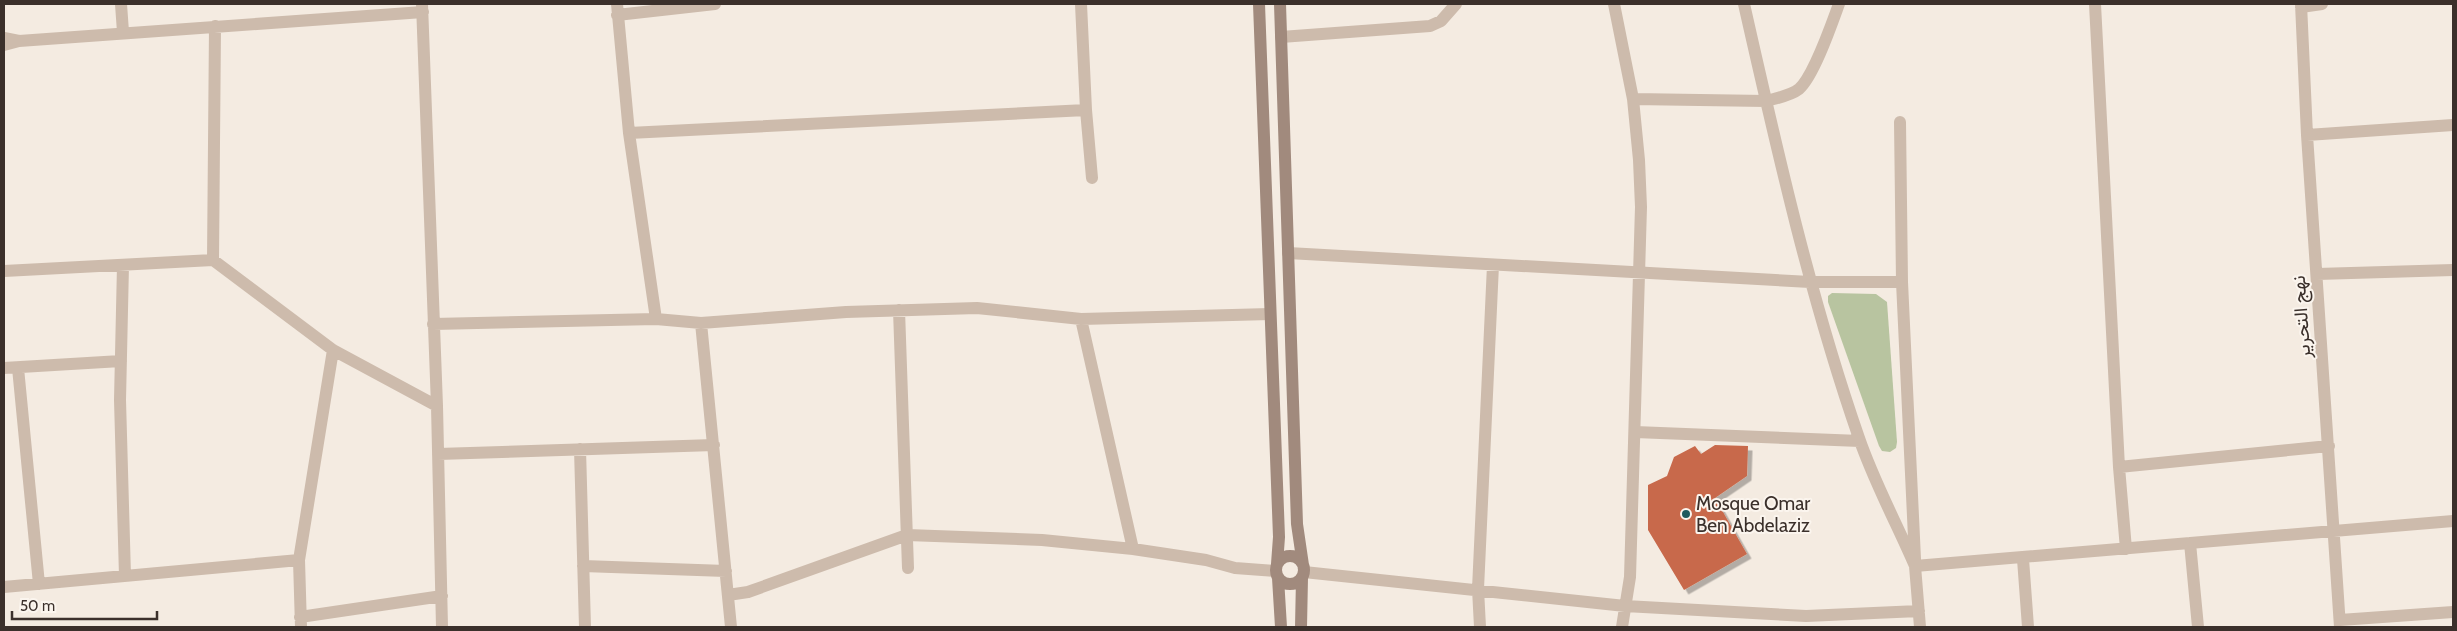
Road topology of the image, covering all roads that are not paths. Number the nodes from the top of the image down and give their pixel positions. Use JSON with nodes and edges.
{"nodes":[{"id":1,"x":121,"y":4,"type":"edge"},
{"id":2,"x":715,"y":4,"type":"edge"},
{"id":3,"x":1081,"y":4,"type":"edge"},
{"id":4,"x":1259,"y":4,"type":"edge"},
{"id":5,"x":1280,"y":4,"type":"edge"},
{"id":6,"x":1456,"y":4,"type":"edge"},
{"id":7,"x":1614,"y":4,"type":"edge"},
{"id":8,"x":1744,"y":4,"type":"edge"},
{"id":9,"x":1839,"y":4,"type":"edge"},
{"id":10,"x":2095,"y":4,"type":"edge"},
{"id":11,"x":2322,"y":4,"type":"edge"},
{"id":12,"x":2301,"y":6,"type":"edge"},
{"id":13,"x":422,"y":8,"type":"edge"},
{"id":14,"x":617,"y":10,"type":"edge"},
{"id":15,"x":215,"y":26,"type":"junction"},
{"id":16,"x":123,"y":32,"type":"junction"},
{"id":17,"x":1281,"y":37,"type":"junction"},
{"id":18,"x":4,"y":38,"type":"edge"},
{"id":19,"x":19,"y":41,"type":"junction"},
{"id":20,"x":4,"y":45,"type":"edge"},
{"id":21,"x":1633,"y":99,"type":"junction"},
{"id":22,"x":1766,"y":101,"type":"junction"},
{"id":23,"x":1086,"y":110,"type":"junction"},
{"id":24,"x":1900,"y":122,"type":"dead end"},
{"id":25,"x":2453,"y":125,"type":"edge"},
{"id":26,"x":629,"y":133,"type":"junction"},
{"id":27,"x":2307,"y":135,"type":"junction"},
{"id":28,"x":1092,"y":178,"type":"dead end"},
{"id":29,"x":1288,"y":253,"type":"junction"},
{"id":30,"x":213,"y":260,"type":"junction"},
{"id":31,"x":123,"y":265,"type":"junction"},
{"id":32,"x":1492,"y":265,"type":"junction"},
{"id":33,"x":2453,"y":270,"type":"edge"},
{"id":34,"x":4,"y":271,"type":"edge"},
{"id":35,"x":1637,"y":271,"type":"junction"},
{"id":36,"x":2318,"y":274,"type":"junction"},
{"id":37,"x":1810,"y":282,"type":"junction"},
{"id":38,"x":1902,"y":282,"type":"junction"},
{"id":39,"x":899,"y":310,"type":"junction"},
{"id":40,"x":1270,"y":314,"type":"junction"},
{"id":41,"x":656,"y":319,"type":"junction"},
{"id":42,"x":1081,"y":319,"type":"junction"},
{"id":43,"x":701,"y":323,"type":"junction"},
{"id":44,"x":433,"y":324,"type":"junction"},
{"id":45,"x":333,"y":350,"type":"junction"},
{"id":46,"x":121,"y":361,"type":"junction"},
{"id":47,"x":4,"y":368,"type":"edge"},
{"id":48,"x":18,"y":368,"type":"junction"},
{"id":49,"x":437,"y":406,"type":"junction"},
{"id":50,"x":1635,"y":432,"type":"junction"},
{"id":51,"x":1860,"y":441,"type":"junction"},
{"id":52,"x":714,"y":445,"type":"junction"},
{"id":53,"x":2329,"y":446,"type":"junction"},
{"id":54,"x":580,"y":449,"type":"junction"},
{"id":55,"x":438,"y":454,"type":"junction"},
{"id":56,"x":2119,"y":467,"type":"junction"},
{"id":57,"x":2453,"y":521,"type":"edge"},
{"id":58,"x":2334,"y":531,"type":"junction"},
{"id":59,"x":907,"y":535,"type":"junction"},
{"id":60,"x":2190,"y":543,"type":"junction"},
{"id":61,"x":1132,"y":549,"type":"junction"},
{"id":62,"x":2126,"y":549,"type":"junction"},
{"id":63,"x":2023,"y":559,"type":"junction"},
{"id":64,"x":299,"y":560,"type":"junction"},
{"id":65,"x":583,"y":566,"type":"junction"},
{"id":66,"x":1915,"y":566,"type":"junction"},
{"id":67,"x":908,"y":568,"type":"dead end"},
{"id":68,"x":726,"y":571,"type":"junction"},
{"id":69,"x":1277,"y":571,"type":"junction"},
{"id":70,"x":1303,"y":572,"type":"junction"},
{"id":71,"x":125,"y":576,"type":"junction"},
{"id":72,"x":39,"y":584,"type":"junction"},
{"id":73,"x":4,"y":587,"type":"edge"},
{"id":74,"x":1478,"y":589,"type":"junction"},
{"id":75,"x":442,"y":596,"type":"junction"},
{"id":76,"x":728,"y":596,"type":"junction"},
{"id":77,"x":1625,"y":606,"type":"junction"},
{"id":78,"x":1919,"y":611,"type":"junction"},
{"id":79,"x":2453,"y":612,"type":"edge"},
{"id":80,"x":1807,"y":621,"type":"edge"},
{"id":81,"x":301,"y":622,"type":"edge"},
{"id":82,"x":2340,"y":624,"type":"edge"},
{"id":83,"x":442,"y":627,"type":"edge"},
{"id":84,"x":584,"y":627,"type":"edge"},
{"id":85,"x":731,"y":627,"type":"edge"},
{"id":86,"x":1281,"y":627,"type":"edge"},
{"id":87,"x":1301,"y":627,"type":"edge"},
{"id":88,"x":1480,"y":627,"type":"edge"},
{"id":89,"x":1622,"y":627,"type":"edge"},
{"id":90,"x":1920,"y":627,"type":"edge"},
{"id":91,"x":2028,"y":627,"type":"edge"},
{"id":92,"x":2198,"y":627,"type":"edge"}],
"edges":[{"from":1,"to":16,"type":"street"},
{"from":2,"to":14,"type":"street"},
{"from":3,"to":23,"type":"street"},
{"from":4,"to":40,"type":"main road"},
{"from":5,"to":17,"type":"main road"},
{"from":6,"to":17,"type":"street"},
{"from":7,"to":21,"type":"street"},
{"from":8,"to":22,"type":"street"},
{"from":9,"to":22,"type":"street"},
{"from":10,"to":56,"type":"street"},
{"from":11,"to":12,"type":"street"},
{"from":12,"to":27,"type":"street","name":"نهج التحرير"},
{"from":13,"to":15,"type":"street"},
{"from":13,"to":44,"type":"street"},
{"from":14,"to":26,"type":"street"},
{"from":15,"to":16,"type":"street"},
{"from":15,"to":30,"type":"street"},
{"from":16,"to":19,"type":"street"},
{"from":17,"to":29,"type":"main road"},
{"from":18,"to":19,"type":"street"},
{"from":19,"to":20,"type":"street"},
{"from":21,"to":22,"type":"street"},
{"from":21,"to":35,"type":"street"},
{"from":22,"to":37,"type":"street"},
{"from":23,"to":26,"type":"street"},
{"from":23,"to":28,"type":"street"},
{"from":24,"to":38,"type":"street"},
{"from":25,"to":27,"type":"street"},
{"from":26,"to":41,"type":"street"},
{"from":27,"to":36,"type":"street","name":"نهج التحرير"},
{"from":29,"to":32,"type":"street"},
{"from":29,"to":70,"type":"main road"},
{"from":30,"to":31,"type":"street"},
{"from":30,"to":45,"type":"street"},
{"from":31,"to":34,"type":"street"},
{"from":31,"to":46,"type":"street"},
{"from":32,"to":35,"type":"street"},
{"from":32,"to":74,"type":"street"},
{"from":33,"to":36,"type":"street"},
{"from":35,"to":37,"type":"street"},
{"from":35,"to":50,"type":"street"},
{"from":36,"to":53,"type":"street","name":"نهج التحرير"},
{"from":37,"to":38,"type":"street"},
{"from":37,"to":51,"type":"street"},
{"from":38,"to":66,"type":"street"},
{"from":39,"to":42,"type":"street"},
{"from":39,"to":43,"type":"street"},
{"from":39,"to":59,"type":"street"},
{"from":40,"to":42,"type":"street"},
{"from":40,"to":69,"type":"main road"},
{"from":41,"to":43,"type":"street"},
{"from":41,"to":44,"type":"street"},
{"from":42,"to":61,"type":"street"},
{"from":43,"to":52,"type":"street"},
{"from":44,"to":49,"type":"street"},
{"from":45,"to":49,"type":"street"},
{"from":45,"to":64,"type":"street"},
{"from":46,"to":48,"type":"street"},
{"from":46,"to":71,"type":"street"},
{"from":47,"to":48,"type":"street"},
{"from":48,"to":72,"type":"street"},
{"from":49,"to":55,"type":"street"},
{"from":50,"to":51,"type":"street"},
{"from":50,"to":77,"type":"street"},
{"from":51,"to":66,"type":"street"},
{"from":52,"to":54,"type":"street"},
{"from":52,"to":68,"type":"street"},
{"from":53,"to":56,"type":"street"},
{"from":53,"to":58,"type":"street","name":"نهج التحرير"},
{"from":54,"to":55,"type":"street"},
{"from":54,"to":65,"type":"street"},
{"from":55,"to":75,"type":"street"},
{"from":56,"to":62,"type":"street"},
{"from":57,"to":58,"type":"street"},
{"from":58,"to":60,"type":"street"},
{"from":58,"to":82,"type":"street","name":"نهج التحرير"},
{"from":59,"to":61,"type":"street"},
{"from":59,"to":67,"type":"street"},
{"from":59,"to":76,"type":"street"},
{"from":60,"to":62,"type":"street"},
{"from":60,"to":92,"type":"street"},
{"from":61,"to":69,"type":"street"},
{"from":62,"to":63,"type":"street"},
{"from":63,"to":66,"type":"street"},
{"from":63,"to":91,"type":"street"},
{"from":64,"to":71,"type":"street"},
{"from":64,"to":81,"type":"street"},
{"from":65,"to":68,"type":"street"},
{"from":65,"to":84,"type":"street"},
{"from":66,"to":78,"type":"street"},
{"from":68,"to":76,"type":"street"},
{"from":69,"to":70,"type":"main road"},
{"from":69,"to":70,"type":"main road"},
{"from":69,"to":86,"type":"main road"},
{"from":70,"to":74,"type":"street"},
{"from":70,"to":87,"type":"main road"},
{"from":71,"to":72,"type":"street"},
{"from":72,"to":73,"type":"street"},
{"from":74,"to":77,"type":"street"},
{"from":74,"to":88,"type":"street"},
{"from":75,"to":81,"type":"street"},
{"from":75,"to":83,"type":"street"},
{"from":76,"to":85,"type":"street"},
{"from":77,"to":80,"type":"street"},
{"from":77,"to":89,"type":"street"},
{"from":78,"to":80,"type":"street"},
{"from":78,"to":90,"type":"street"},
{"from":79,"to":82,"type":"street"}]}
